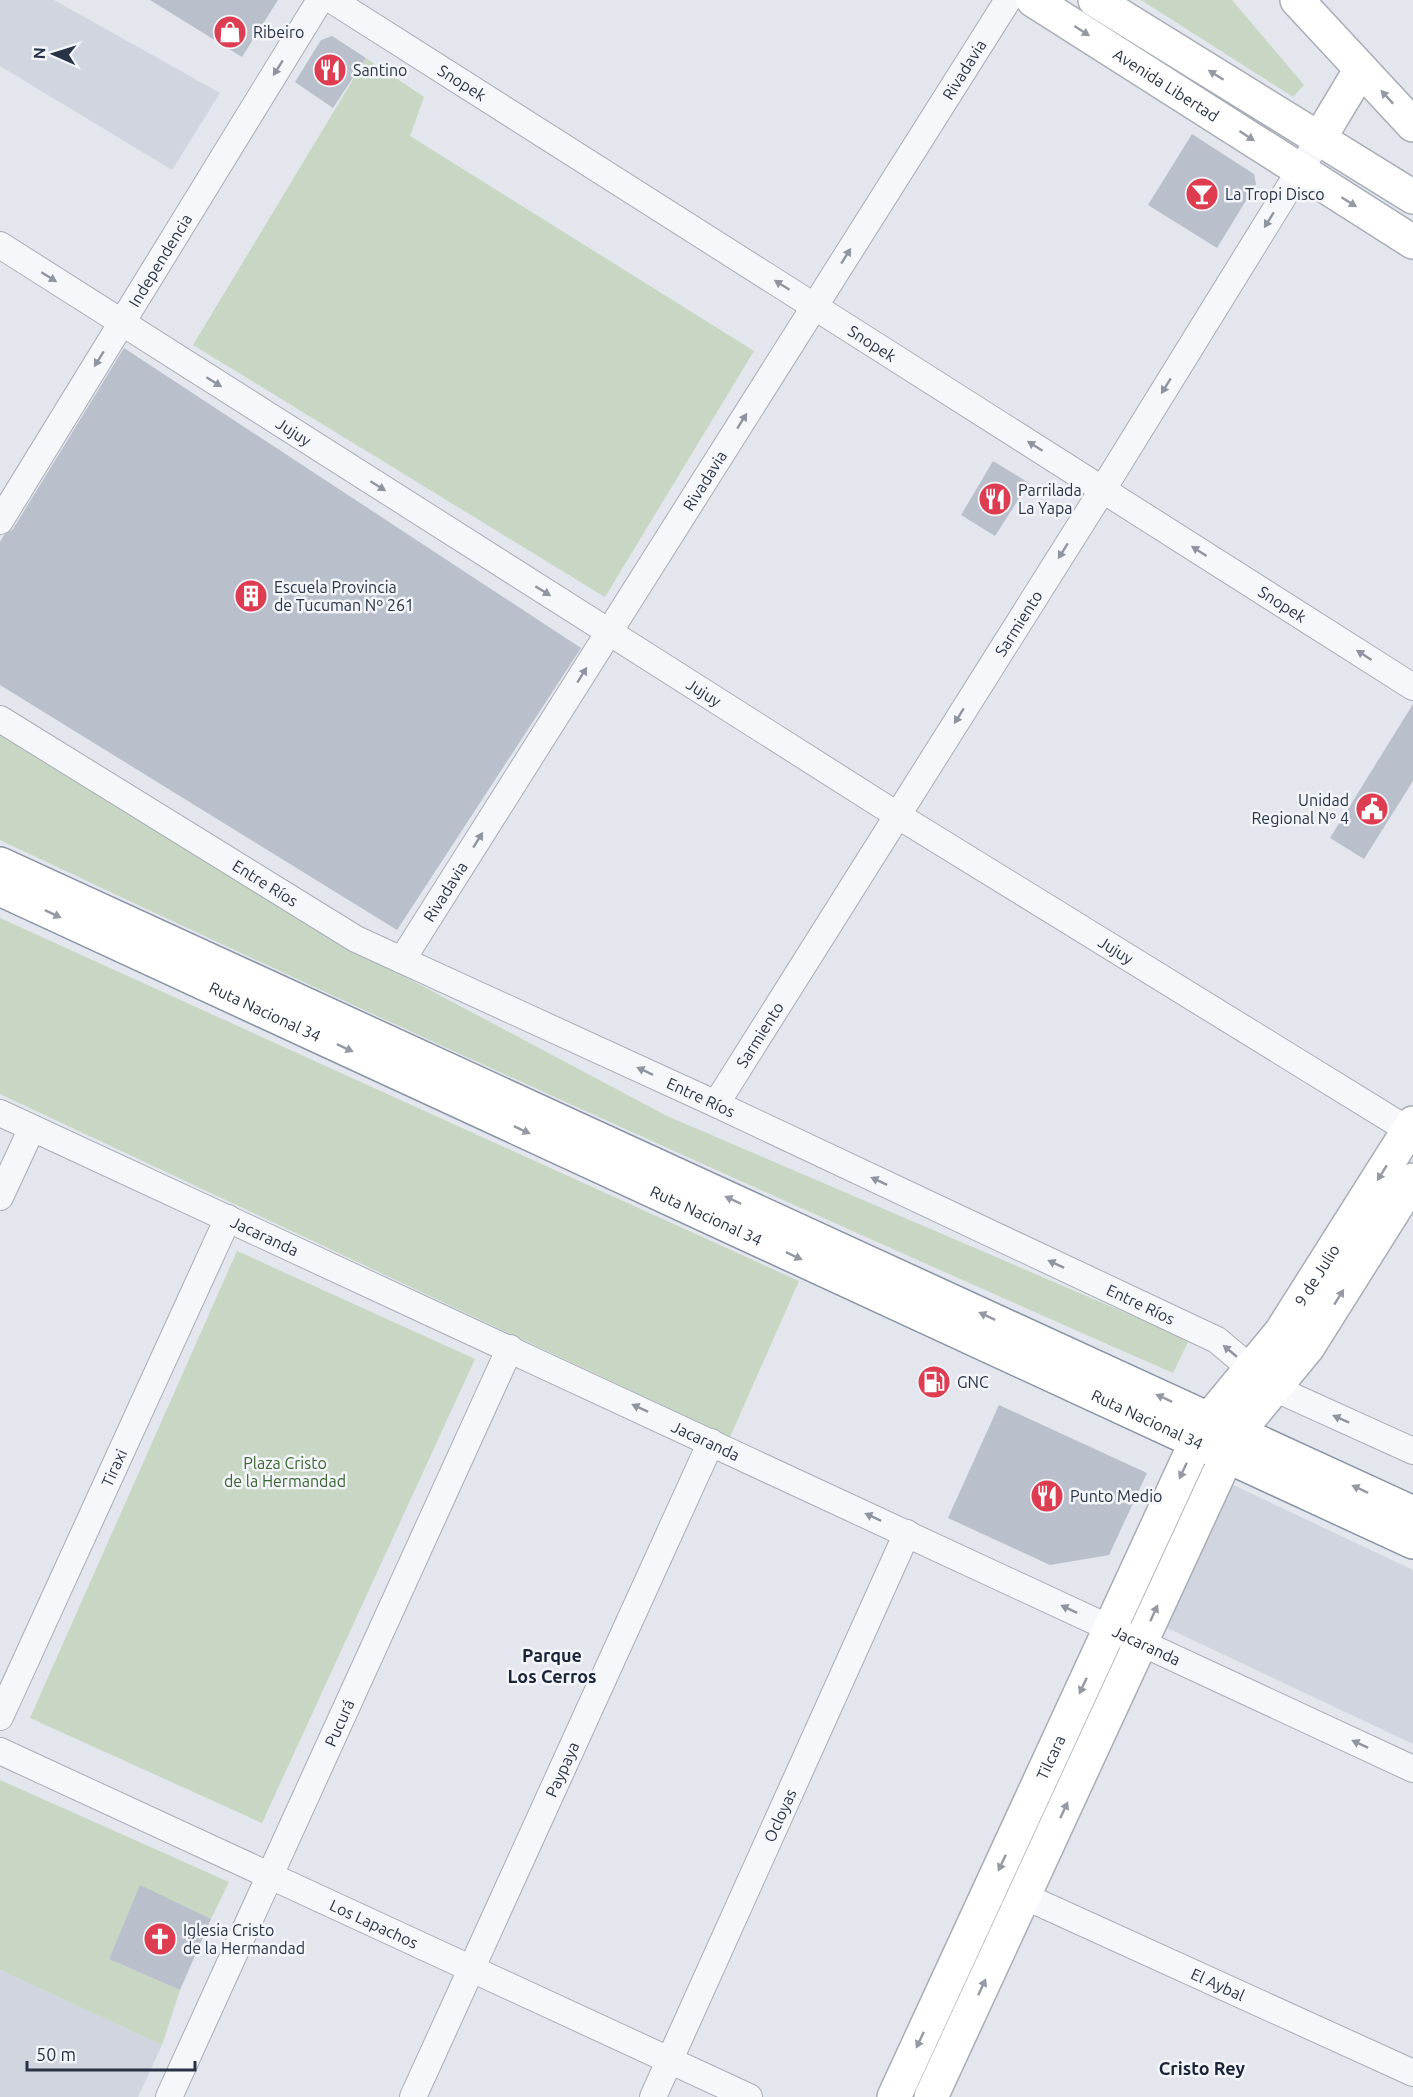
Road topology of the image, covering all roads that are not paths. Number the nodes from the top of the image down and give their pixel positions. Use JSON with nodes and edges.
{"nodes":[{"id":1,"x":320,"y":0,"type":"edge"},
{"id":2,"x":332,"y":0,"type":"edge"},
{"id":3,"x":1008,"y":0,"type":"edge"},
{"id":4,"x":1033,"y":0,"type":"edge"},
{"id":5,"x":1095,"y":0,"type":"edge"},
{"id":6,"x":1297,"y":0,"type":"edge"},
{"id":7,"x":1361,"y":69,"type":"junction"},
{"id":8,"x":1413,"y":125,"type":"edge"},
{"id":9,"x":1319,"y":139,"type":"junction"},
{"id":10,"x":1300,"y":170,"type":"junction"},
{"id":11,"x":1413,"y":197,"type":"edge"},
{"id":12,"x":1413,"y":242,"type":"edge"},
{"id":13,"x":0,"y":245,"type":"edge"},
{"id":14,"x":815,"y":306,"type":"junction"},
{"id":15,"x":122,"y":323,"type":"junction"},
{"id":16,"x":1102,"y":489,"type":"junction"},
{"id":17,"x":0,"y":521,"type":"edge"},
{"id":18,"x":609,"y":633,"type":"junction"},
{"id":19,"x":1413,"y":687,"type":"edge"},
{"id":20,"x":0,"y":719,"type":"edge"},
{"id":21,"x":897,"y":815,"type":"junction"},
{"id":22,"x":0,"y":864,"type":"edge"},
{"id":23,"x":0,"y":889,"type":"edge"},
{"id":24,"x":402,"y":960,"type":"junction"},
{"id":25,"x":716,"y":1104,"type":"junction"},
{"id":26,"x":0,"y":1113,"type":"edge"},
{"id":27,"x":32,"y":1128,"type":"junction"},
{"id":28,"x":1411,"y":1129,"type":"edge"},
{"id":29,"x":1413,"y":1180,"type":"edge"},
{"id":30,"x":0,"y":1197,"type":"edge"},
{"id":31,"x":228,"y":1218,"type":"junction"},
{"id":32,"x":510,"y":1348,"type":"junction"},
{"id":33,"x":1263,"y":1379,"type":"junction"},
{"id":34,"x":1203,"y":1430,"type":"junction"},
{"id":35,"x":711,"y":1442,"type":"junction"},
{"id":36,"x":1233,"y":1444,"type":"junction"},
{"id":37,"x":1413,"y":1451,"type":"edge"},
{"id":38,"x":1413,"y":1513,"type":"edge"},
{"id":39,"x":907,"y":1533,"type":"junction"},
{"id":40,"x":1413,"y":1542,"type":"edge"},
{"id":41,"x":1110,"y":1628,"type":"junction"},
{"id":42,"x":1141,"y":1642,"type":"junction"},
{"id":43,"x":0,"y":1717,"type":"edge"},
{"id":44,"x":0,"y":1751,"type":"edge"},
{"id":45,"x":1413,"y":1769,"type":"edge"},
{"id":46,"x":270,"y":1875,"type":"junction"},
{"id":47,"x":1024,"y":1896,"type":"junction"},
{"id":48,"x":472,"y":1968,"type":"junction"},
{"id":49,"x":670,"y":2060,"type":"junction"},
{"id":50,"x":1413,"y":2073,"type":"edge"},
{"id":51,"x":169,"y":2097,"type":"edge"},
{"id":52,"x":413,"y":2097,"type":"edge"},
{"id":53,"x":653,"y":2097,"type":"edge"},
{"id":54,"x":749,"y":2097,"type":"edge"},
{"id":55,"x":894,"y":2097,"type":"edge"},
{"id":56,"x":931,"y":2097,"type":"edge"}],
"edges":[{"from":1,"to":15,"type":"street","name":"Independencia","one_way":true},
{"from":14,"to":2,"type":"street","name":"Snopek","one_way":true},
{"from":14,"to":3,"type":"street","name":"Rivadavia","one_way":true},
{"from":4,"to":10,"type":"main road","name":"Avenida Libertad","one_way":true},
{"from":9,"to":5,"type":"main road","name":"Avenida Libertad","one_way":true},
{"from":6,"to":7,"type":"main road"},
{"from":8,"to":7,"type":"main road","one_way":true},
{"from":7,"to":9,"type":"main road"},
{"from":9,"to":10,"type":"street","name":"Sarmiento"},
{"from":9,"to":11,"type":"main road","name":"Avenida Libertad"},
{"from":10,"to":12,"type":"main road","name":"Avenida Libertad","one_way":true},
{"from":10,"to":16,"type":"street","name":"Sarmiento","one_way":true},
{"from":13,"to":15,"type":"street","name":"Jujuy","one_way":true},
{"from":16,"to":14,"type":"street","name":"Snopek","one_way":true},
{"from":18,"to":14,"type":"street","name":"Rivadavia","one_way":true},
{"from":15,"to":17,"type":"street","name":"Independencia","one_way":true},
{"from":15,"to":18,"type":"street","name":"Jujuy","one_way":true},
{"from":19,"to":16,"type":"street","name":"Snopek","one_way":true},
{"from":16,"to":21,"type":"street","name":"Sarmiento","one_way":true},
{"from":18,"to":21,"type":"street","name":"Jujuy"},
{"from":24,"to":18,"type":"street","name":"Rivadavia","one_way":true},
{"from":20,"to":24,"type":"street","name":"Entre Ríos"},
{"from":21,"to":25,"type":"street","name":"Sarmiento"},
{"from":21,"to":28,"type":"street","name":"Jujuy"},
{"from":34,"to":22,"type":"main road","name":"Ruta Nacional 34","one_way":true},
{"from":23,"to":34,"type":"main road","name":"Ruta Nacional 34","one_way":true},
{"from":25,"to":24,"type":"street","name":"Entre Ríos","one_way":true},
{"from":33,"to":25,"type":"street","name":"Entre Ríos","one_way":true},
{"from":26,"to":27,"type":"street","name":"Jacaranda"},
{"from":27,"to":30,"type":"street"},
{"from":27,"to":31,"type":"street","name":"Jacaranda"},
{"from":28,"to":33,"type":"main road","name":"9 de Julio","one_way":true},
{"from":33,"to":29,"type":"main road","name":"9 de Julio","one_way":true},
{"from":31,"to":32,"type":"street","name":"Jacaranda"},
{"from":31,"to":43,"type":"street","name":"Tiraxi"},
{"from":35,"to":32,"type":"street","name":"Jacaranda","one_way":true},
{"from":32,"to":46,"type":"street","name":"Pucurá"},
{"from":33,"to":34,"type":"main road","name":"9 de Julio"},
{"from":33,"to":36,"type":"main road","name":"9 de Julio"},
{"from":37,"to":33,"type":"street","name":"Entre Ríos","one_way":true},
{"from":34,"to":36,"type":"main road","name":"Ruta Nacional 34"},
{"from":34,"to":41,"type":"main road","name":"Tilcara","one_way":true},
{"from":39,"to":35,"type":"street","name":"Jacaranda","one_way":true},
{"from":35,"to":48,"type":"street","name":"Paypaya"},
{"from":38,"to":36,"type":"main road","name":"Ruta Nacional 34","one_way":true},
{"from":36,"to":40,"type":"main road","name":"Ruta Nacional 34"},
{"from":42,"to":36,"type":"main road","name":"Tilcara","one_way":true},
{"from":41,"to":39,"type":"street","name":"Jacaranda","one_way":true},
{"from":39,"to":49,"type":"street","name":"Ocloyas"},
{"from":41,"to":42,"type":"street","name":"Jacaranda"},
{"from":41,"to":55,"type":"main road","name":"Tilcara","one_way":true},
{"from":45,"to":42,"type":"street","name":"Jacaranda","one_way":true},
{"from":47,"to":42,"type":"main road","name":"Tilcara","one_way":true},
{"from":44,"to":46,"type":"street","name":"Los Lapachos"},
{"from":46,"to":48,"type":"street","name":"Los Lapachos"},
{"from":46,"to":51,"type":"street","name":"Pucurá"},
{"from":47,"to":50,"type":"street","name":"El Aybal"},
{"from":56,"to":47,"type":"main road","name":"Tilcara","one_way":true},
{"from":48,"to":49,"type":"street","name":"Los Lapachos"},
{"from":48,"to":52,"type":"street","name":"Paypaya"},
{"from":49,"to":53,"type":"street","name":"Ocloyas"},
{"from":49,"to":54,"type":"street","name":"Los Lapachos"}]}
